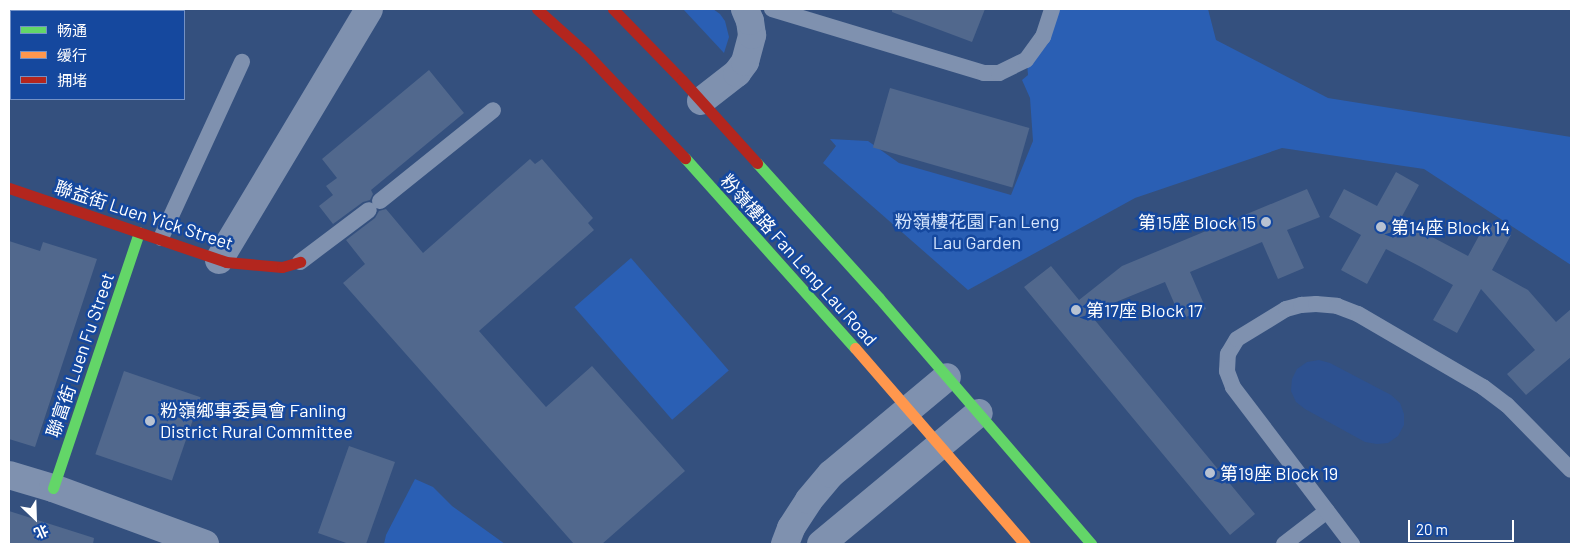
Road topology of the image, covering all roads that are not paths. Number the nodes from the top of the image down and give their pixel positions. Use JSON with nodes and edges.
{"nodes":[{"id":1,"x":370,"y":9,"type":"edge"},
{"id":2,"x":537,"y":9,"type":"edge"},
{"id":3,"x":613,"y":9,"type":"edge"},
{"id":4,"x":745,"y":9,"type":"edge"},
{"id":5,"x":772,"y":9,"type":"edge"},
{"id":6,"x":1052,"y":9,"type":"edge"},
{"id":7,"x":242,"y":62,"type":"dead end"},
{"id":8,"x":701,"y":101,"type":"junction"},
{"id":9,"x":493,"y":110,"type":"dead end"},
{"id":10,"x":9,"y":188,"type":"edge"},
{"id":11,"x":139,"y":232,"type":"junction"},
{"id":12,"x":161,"y":238,"type":"junction"},
{"id":13,"x":219,"y":260,"type":"junction"},
{"id":14,"x":300,"y":262,"type":"joint"},
{"id":15,"x":947,"y":377,"type":"junction"},
{"id":16,"x":908,"y":410,"type":"junction"},
{"id":17,"x":979,"y":413,"type":"junction"},
{"id":18,"x":940,"y":446,"type":"junction"},
{"id":19,"x":1571,"y":470,"type":"edge"},
{"id":20,"x":9,"y":475,"type":"edge"},
{"id":21,"x":53,"y":488,"type":"junction"},
{"id":22,"x":1327,"y":511,"type":"junction"},
{"id":23,"x":205,"y":544,"type":"edge"},
{"id":24,"x":785,"y":544,"type":"edge"},
{"id":25,"x":821,"y":544,"type":"edge"},
{"id":26,"x":1025,"y":544,"type":"edge"},
{"id":27,"x":1091,"y":544,"type":"edge"},
{"id":28,"x":1284,"y":544,"type":"edge"},
{"id":29,"x":1352,"y":544,"type":"edge"}],
"edges":[{"from":1,"to":13,"type":"street"},
{"from":2,"to":16,"type":"street","name":"粉嶺樓路 Fan Leng Lau Road"},
{"from":3,"to":8,"type":"street","name":"粉嶺樓路 Fan Leng Lau Road"},
{"from":4,"to":8,"type":"street"},
{"from":5,"to":6,"type":"lane"},
{"from":7,"to":12,"type":"lane"},
{"from":8,"to":15,"type":"street","name":"粉嶺樓路 Fan Leng Lau Road"},
{"from":9,"to":14,"type":"lane"},
{"from":10,"to":11,"type":"street","name":"聯益街 Luen Yick Street"},
{"from":11,"to":12,"type":"street","name":"聯益街 Luen Yick Street"},
{"from":11,"to":21,"type":"street","name":"聯富街 Luen Fu Street"},
{"from":12,"to":13,"type":"street","name":"聯益街 Luen Yick Street"},
{"from":13,"to":14,"type":"street","name":"聯益街 Luen Yick Street"},
{"from":15,"to":16,"type":"street"},
{"from":15,"to":17,"type":"street","name":"粉嶺樓路 Fan Leng Lau Road"},
{"from":16,"to":18,"type":"street","name":"粉嶺樓路 Fan Leng Lau Road"},
{"from":16,"to":24,"type":"street"},
{"from":17,"to":18,"type":"street"},
{"from":17,"to":27,"type":"street","name":"粉嶺樓路 Fan Leng Lau Road"},
{"from":18,"to":25,"type":"street"},
{"from":18,"to":26,"type":"street","name":"粉嶺樓路 Fan Leng Lau Road"},
{"from":19,"to":22,"type":"lane"},
{"from":20,"to":21,"type":"street"},
{"from":21,"to":23,"type":"street"},
{"from":22,"to":28,"type":"lane"},
{"from":22,"to":29,"type":"lane"}]}
